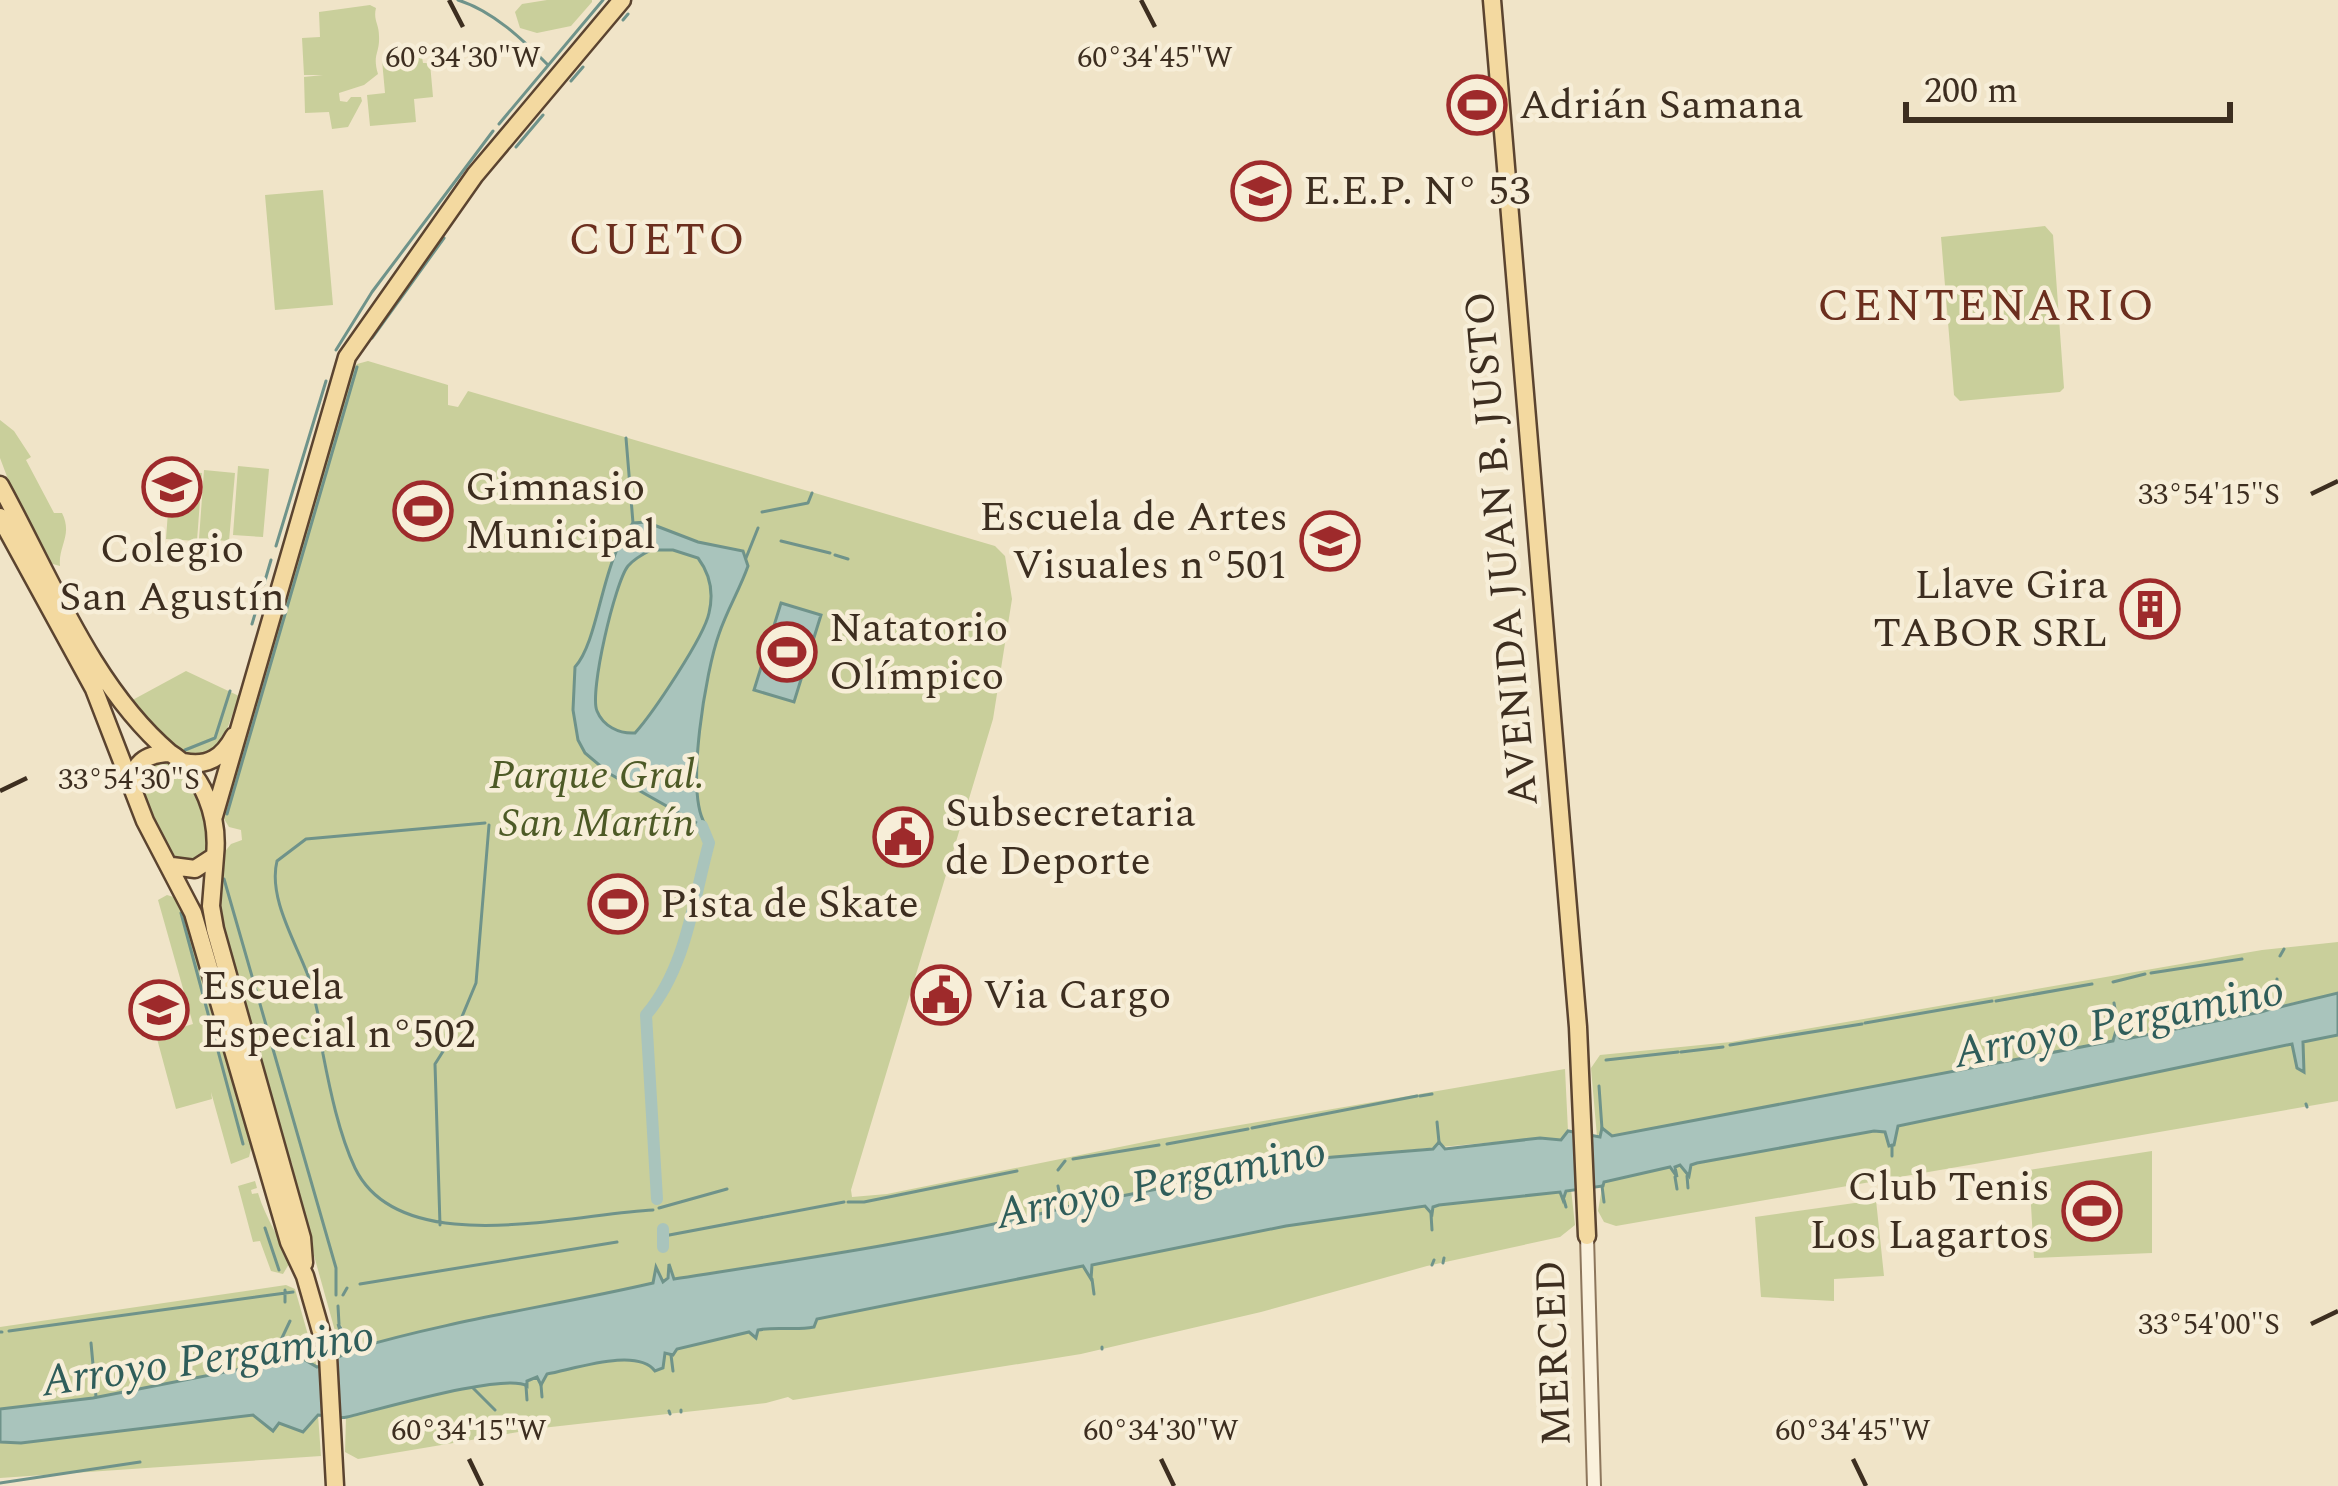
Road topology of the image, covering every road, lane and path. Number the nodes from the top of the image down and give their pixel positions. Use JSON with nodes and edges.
{"nodes":[{"id":1,"x":622,"y":0,"type":"edge"},
{"id":2,"x":1492,"y":0,"type":"edge"},
{"id":3,"x":0,"y":484,"type":"edge"},
{"id":4,"x":0,"y":517,"type":"edge"},
{"id":5,"x":238,"y":730,"type":"junction"},
{"id":6,"x":177,"y":757,"type":"junction"},
{"id":7,"x":134,"y":796,"type":"junction"},
{"id":8,"x":214,"y":816,"type":"junction"},
{"id":9,"x":215,"y":856,"type":"junction"},
{"id":10,"x":172,"y":866,"type":"junction"},
{"id":11,"x":1586,"y":1227,"type":"joint"},
{"id":12,"x":305,"y":1276,"type":"junction"},
{"id":13,"x":335,"y":1486,"type":"edge"},
{"id":14,"x":1594,"y":1486,"type":"edge"}],
"edges":[{"from":1,"to":5,"type":"main road"},
{"from":2,"to":11,"type":"main road","name":"AVENIDA JUAN B. JUSTO"},
{"from":3,"to":6,"type":"main road"},
{"from":4,"to":7,"type":"main road"},
{"from":5,"to":6,"type":"main road"},
{"from":5,"to":8,"type":"main road"},
{"from":6,"to":7,"type":"main road"},
{"from":6,"to":8,"type":"main road"},
{"from":7,"to":10,"type":"main road"},
{"from":8,"to":9,"type":"main road"},
{"from":9,"to":10,"type":"main road"},
{"from":9,"to":12,"type":"main road"},
{"from":10,"to":12,"type":"main road"},
{"from":11,"to":14,"type":"street","name":"MERCED"},
{"from":12,"to":13,"type":"main road"}]}
